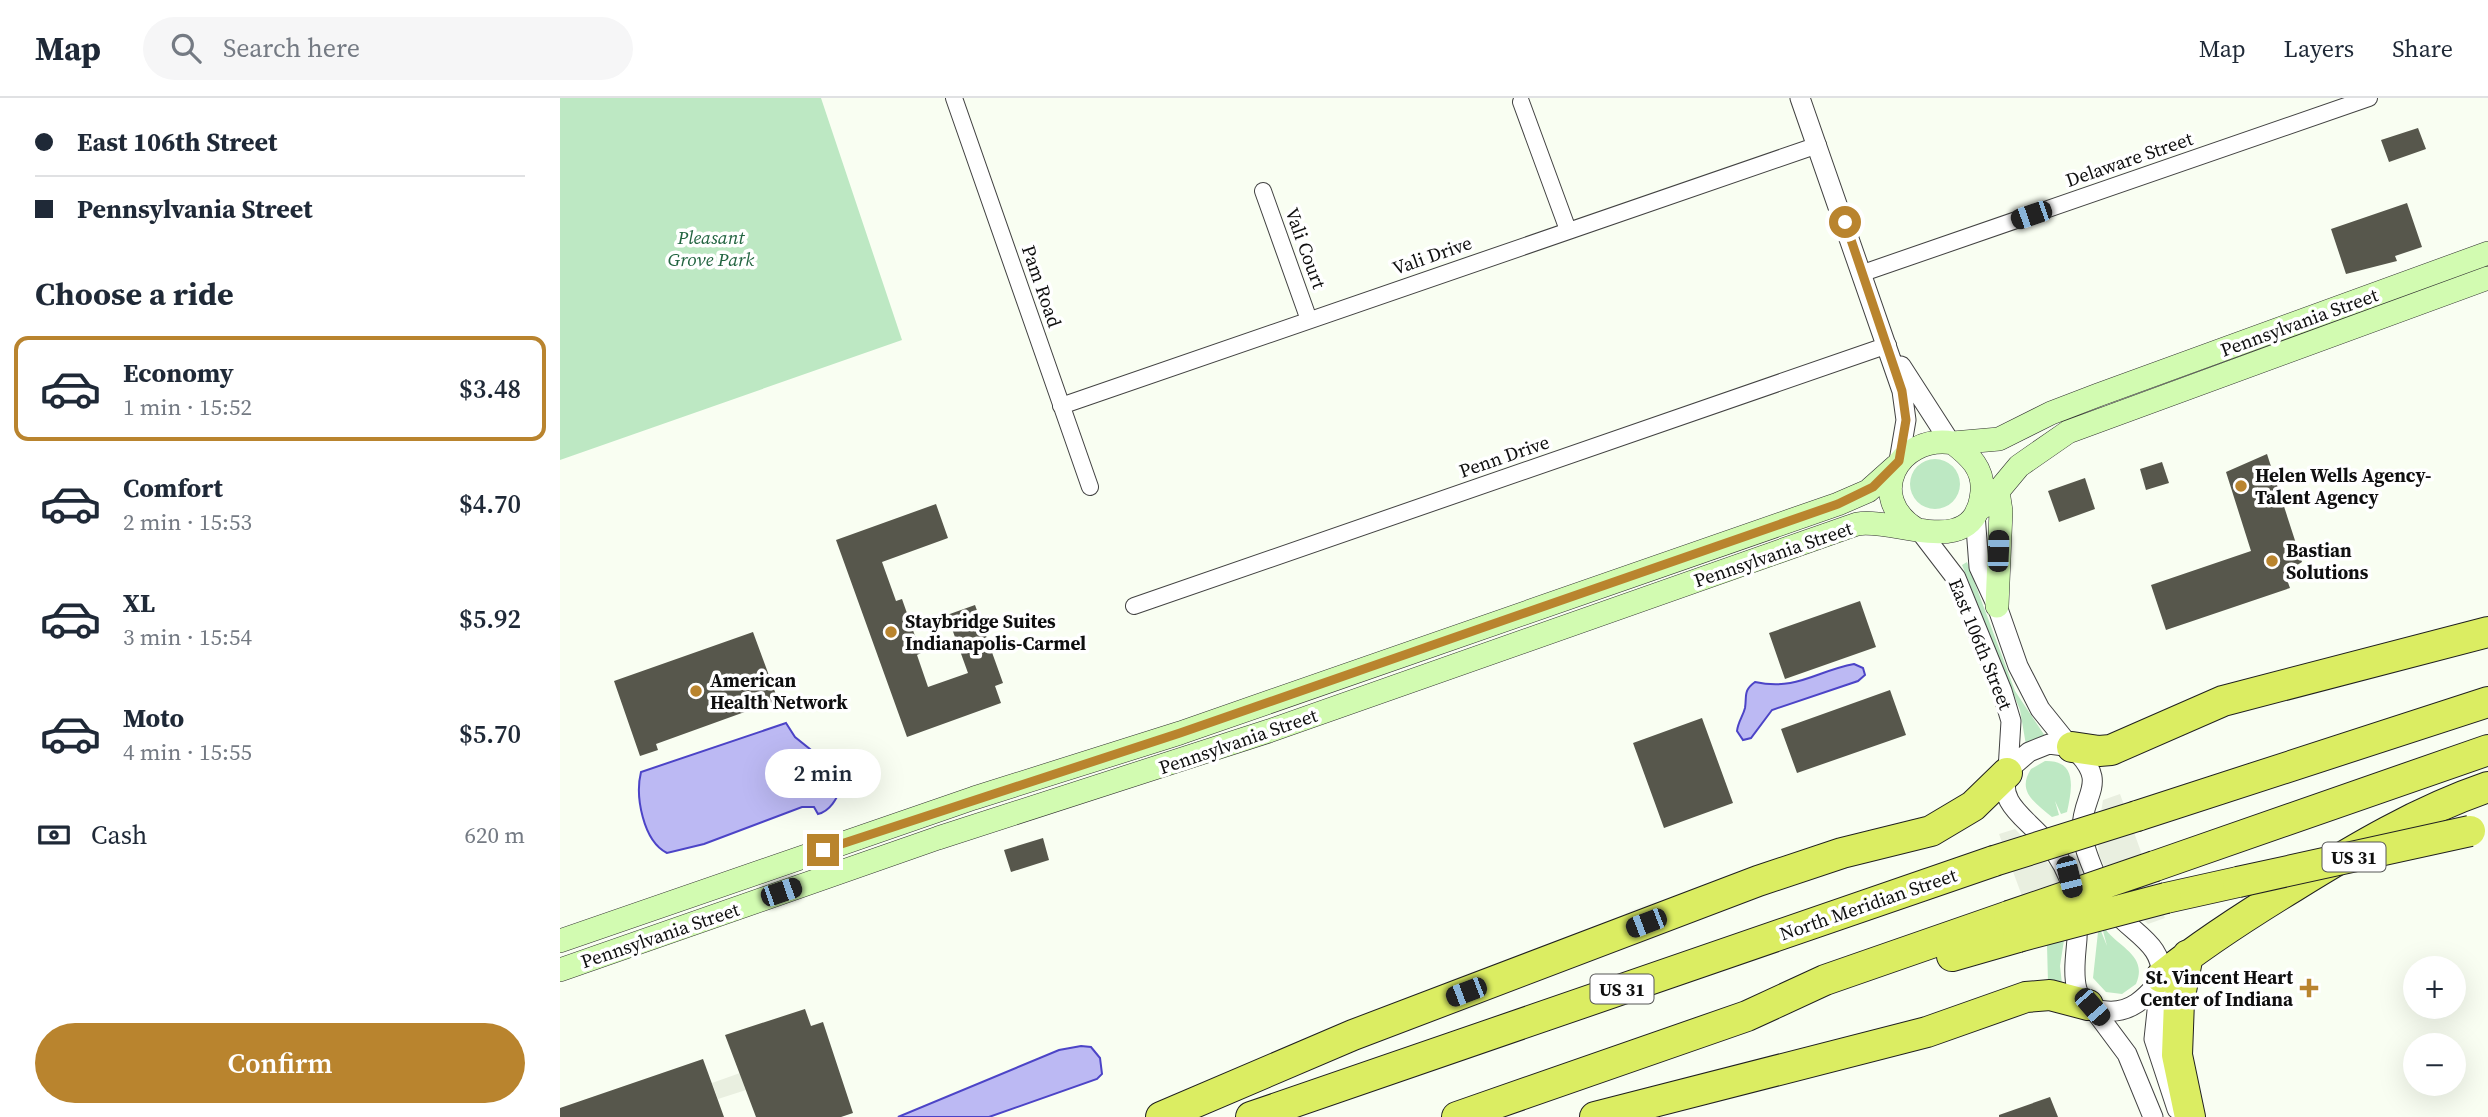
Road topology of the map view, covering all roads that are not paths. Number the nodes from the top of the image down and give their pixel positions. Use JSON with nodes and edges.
{"nodes":[{"id":1,"x":954,"y":98,"type":"edge"},
{"id":2,"x":1801,"y":98,"type":"edge"},
{"id":3,"x":2368,"y":98,"type":"edge"},
{"id":4,"x":1521,"y":102,"type":"dead end"},
{"id":5,"x":1818,"y":145,"type":"junction"},
{"id":6,"x":1263,"y":191,"type":"dead end"},
{"id":7,"x":1568,"y":230,"type":"junction"},
{"id":8,"x":2488,"y":253,"type":"edge"},
{"id":9,"x":1863,"y":274,"type":"junction"},
{"id":10,"x":2488,"y":278,"type":"edge"},
{"id":11,"x":1310,"y":320,"type":"junction"},
{"id":12,"x":1890,"y":350,"type":"junction"},
{"id":13,"x":1061,"y":405,"type":"junction"},
{"id":14,"x":1952,"y":443,"type":"junction"},
{"id":15,"x":1898,"y":464,"type":"junction"},
{"id":16,"x":1090,"y":487,"type":"dead end"},
{"id":17,"x":1998,"y":491,"type":"junction"},
{"id":18,"x":1976,"y":512,"type":"junction"},
{"id":19,"x":1918,"y":530,"type":"junction"},
{"id":20,"x":1134,"y":606,"type":"dead end"},
{"id":21,"x":1997,"y":606,"type":"junction"},
{"id":22,"x":2488,"y":632,"type":"edge"},
{"id":23,"x":2488,"y":702,"type":"edge"},
{"id":24,"x":2070,"y":746,"type":"junction"},
{"id":25,"x":2488,"y":750,"type":"edge"},
{"id":26,"x":2008,"y":771,"type":"junction"},
{"id":27,"x":2488,"y":787,"type":"edge"},
{"id":28,"x":2479,"y":829,"type":"edge"},
{"id":29,"x":2013,"y":926,"type":"junction"},
{"id":30,"x":560,"y":941,"type":"edge"},
{"id":31,"x":2188,"y":955,"type":"junction"},
{"id":32,"x":560,"y":970,"type":"edge"},
{"id":33,"x":2161,"y":979,"type":"junction"},
{"id":34,"x":2090,"y":1006,"type":"junction"},
{"id":35,"x":1161,"y":1117,"type":"edge"},
{"id":36,"x":1251,"y":1117,"type":"edge"},
{"id":37,"x":1457,"y":1117,"type":"edge"},
{"id":38,"x":1595,"y":1117,"type":"edge"},
{"id":39,"x":2154,"y":1117,"type":"edge"},
{"id":40,"x":2180,"y":1117,"type":"edge"},
{"id":41,"x":2190,"y":1117,"type":"edge"}],
"edges":[{"from":1,"to":13,"type":"street","name":"Pam Road"},
{"from":2,"to":5,"type":"street"},
{"from":3,"to":9,"type":"street","name":"Delaware Street"},
{"from":4,"to":7,"type":"street"},
{"from":5,"to":7,"type":"street","name":"Vali Drive"},
{"from":5,"to":9,"type":"street"},
{"from":6,"to":11,"type":"street","name":"Vali Court"},
{"from":7,"to":11,"type":"street","name":"Vali Drive"},
{"from":8,"to":14,"type":"main road","name":"Pennsylvania Street"},
{"from":9,"to":12,"type":"street"},
{"from":10,"to":17,"type":"main road","name":"Pennsylvania Street"},
{"from":11,"to":13,"type":"street","name":"Vali Drive"},
{"from":12,"to":14,"type":"street"},
{"from":12,"to":15,"type":"street"},
{"from":12,"to":20,"type":"street","name":"Penn Drive"},
{"from":13,"to":16,"type":"street","name":"Pam Road"},
{"from":14,"to":15,"type":"main road"},
{"from":14,"to":18,"type":"main road"},
{"from":15,"to":19,"type":"main road"},
{"from":15,"to":30,"type":"main road","name":"Pennsylvania Street"},
{"from":17,"to":18,"type":"main road","name":"Pennsylvania Street"},
{"from":17,"to":21,"type":"main road"},
{"from":18,"to":19,"type":"main road"},
{"from":18,"to":21,"type":"street","name":"East 106th Street"},
{"from":19,"to":26,"type":"street","name":"East 106th Street"},
{"from":19,"to":32,"type":"main road","name":"Pennsylvania Street"},
{"from":21,"to":24,"type":"street","name":"East 106th Street"},
{"from":22,"to":24,"type":"highway"},
{"from":23,"to":36,"type":"highway","name":"North Meridian Street","number":"US 31","bridge":true},
{"from":24,"to":26,"type":"street"},
{"from":24,"to":33,"type":"street","name":"East 106th Street"},
{"from":25,"to":29,"type":"highway","bridge":true},
{"from":26,"to":34,"type":"street","name":"East 106th Street"},
{"from":26,"to":35,"type":"highway"},
{"from":27,"to":31,"type":"highway"},
{"from":28,"to":29,"type":"highway","number":"US 31","bridge":true},
{"from":29,"to":37,"type":"highway"},
{"from":31,"to":33,"type":"highway"},
{"from":31,"to":41,"type":"highway"},
{"from":33,"to":34,"type":"street"},
{"from":33,"to":40,"type":"street"},
{"from":34,"to":38,"type":"highway"},
{"from":34,"to":39,"type":"street","name":"East 106th Street"}]}
